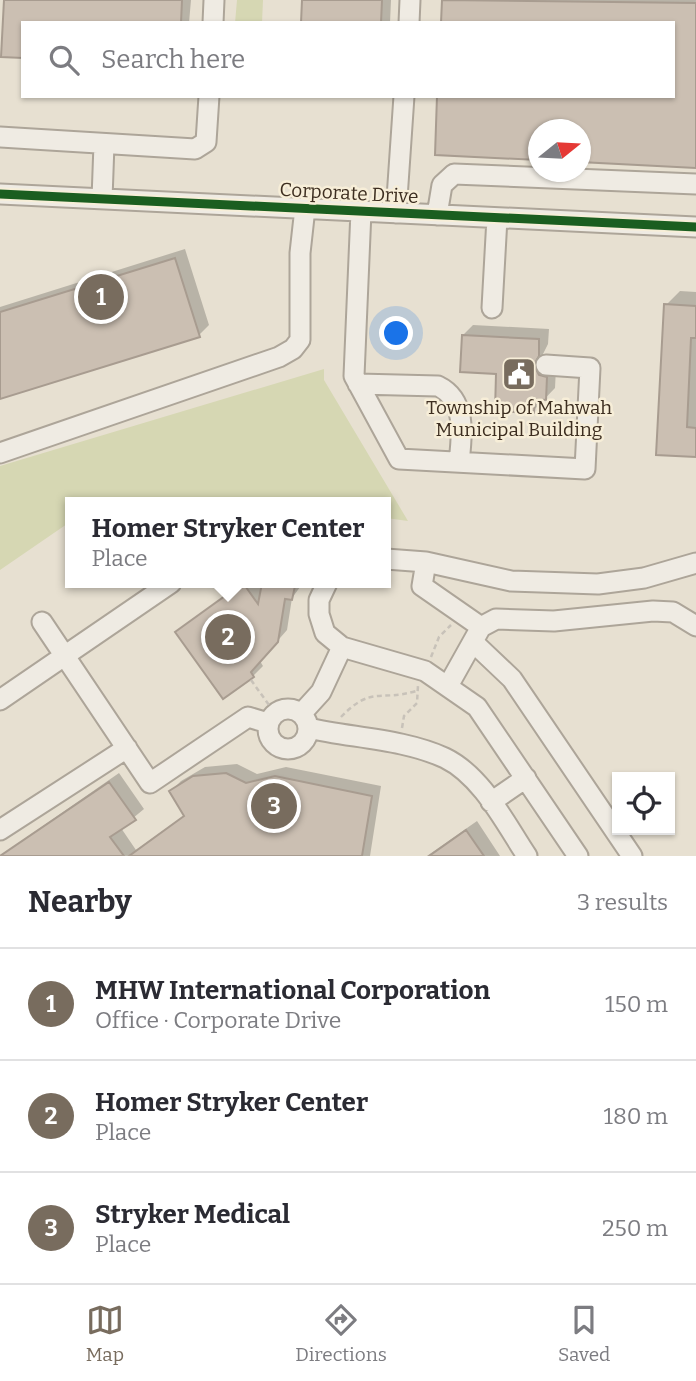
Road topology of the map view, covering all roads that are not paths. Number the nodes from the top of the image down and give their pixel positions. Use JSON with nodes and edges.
{"nodes":[{"id":1,"x":214,"y":0,"type":"edge"},
{"id":2,"x":410,"y":0,"type":"edge"},
{"id":3,"x":213,"y":21,"type":"edge"},
{"id":4,"x":409,"y":21,"type":"edge"},
{"id":5,"x":209,"y":98,"type":"edge"},
{"id":6,"x":404,"y":98,"type":"edge"},
{"id":7,"x":0,"y":138,"type":"edge"},
{"id":8,"x":104,"y":144,"type":"junction"},
{"id":9,"x":696,"y":184,"type":"edge"},
{"id":10,"x":0,"y":194,"type":"edge"},
{"id":11,"x":102,"y":199,"type":"junction"},
{"id":12,"x":305,"y":208,"type":"junction"},
{"id":13,"x":361,"y":211,"type":"junction"},
{"id":14,"x":396,"y":213,"type":"junction"},
{"id":15,"x":438,"y":215,"type":"junction"},
{"id":16,"x":497,"y":218,"type":"junction"},
{"id":17,"x":696,"y":228,"type":"edge"},
{"id":18,"x":492,"y":309,"type":"dead end"},
{"id":19,"x":546,"y":365,"type":"dead end"},
{"id":20,"x":358,"y":384,"type":"junction"},
{"id":21,"x":0,"y":453,"type":"edge"},
{"id":22,"x":459,"y":462,"type":"junction"},
{"id":23,"x":391,"y":559,"type":"edge"},
{"id":24,"x":426,"y":562,"type":"junction"},
{"id":25,"x":696,"y":562,"type":"edge"},
{"id":26,"x":164,"y":588,"type":"edge"},
{"id":27,"x":325,"y":588,"type":"edge"},
{"id":28,"x":42,"y":621,"type":"dead end"},
{"id":29,"x":696,"y":626,"type":"edge"},
{"id":30,"x":477,"y":635,"type":"junction"},
{"id":31,"x":342,"y":647,"type":"junction"},
{"id":32,"x":65,"y":655,"type":"junction"},
{"id":33,"x":448,"y":685,"type":"junction"},
{"id":34,"x":0,"y":700,"type":"edge"},
{"id":35,"x":272,"y":718,"type":"junction"},
{"id":36,"x":305,"y":721,"type":"junction"},
{"id":37,"x":127,"y":748,"type":"junction"},
{"id":38,"x":526,"y":778,"type":"junction"},
{"id":39,"x":491,"y":802,"type":"junction"},
{"id":40,"x":0,"y":830,"type":"edge"},
{"id":41,"x":527,"y":856,"type":"edge"},
{"id":42,"x":578,"y":856,"type":"edge"},
{"id":43,"x":632,"y":856,"type":"edge"}],
"edges":[{"from":1,"to":3,"type":"street"},
{"from":2,"to":4,"type":"street"},
{"from":5,"to":8,"type":"street"},
{"from":6,"to":14,"type":"street"},
{"from":7,"to":8,"type":"street"},
{"from":8,"to":11,"type":"street"},
{"from":9,"to":15,"type":"street"},
{"from":10,"to":11,"type":"street","name":"Corporate Drive"},
{"from":11,"to":12,"type":"street","name":"Corporate Drive"},
{"from":12,"to":13,"type":"street","name":"Corporate Drive"},
{"from":12,"to":21,"type":"street"},
{"from":13,"to":14,"type":"street","name":"Corporate Drive"},
{"from":13,"to":20,"type":"street"},
{"from":14,"to":15,"type":"street","name":"Corporate Drive"},
{"from":15,"to":16,"type":"street","name":"Corporate Drive"},
{"from":16,"to":17,"type":"street","name":"Corporate Drive"},
{"from":16,"to":18,"type":"street"},
{"from":19,"to":22,"type":"street"},
{"from":20,"to":22,"type":"street"},
{"from":20,"to":22,"type":"street"},
{"from":23,"to":24,"type":"street"},
{"from":24,"to":25,"type":"street"},
{"from":24,"to":30,"type":"street"},
{"from":26,"to":32,"type":"street"},
{"from":27,"to":31,"type":"street"},
{"from":28,"to":32,"type":"street"},
{"from":29,"to":30,"type":"street"},
{"from":30,"to":33,"type":"street"},
{"from":30,"to":43,"type":"street"},
{"from":31,"to":33,"type":"street"},
{"from":31,"to":36,"type":"street"},
{"from":32,"to":34,"type":"street"},
{"from":32,"to":37,"type":"street"},
{"from":33,"to":38,"type":"street"},
{"from":35,"to":36,"type":"street"},
{"from":35,"to":36,"type":"street"},
{"from":35,"to":37,"type":"street"},
{"from":36,"to":39,"type":"street"},
{"from":37,"to":40,"type":"street"},
{"from":38,"to":39,"type":"street"},
{"from":38,"to":42,"type":"street"},
{"from":39,"to":41,"type":"street"}]}
